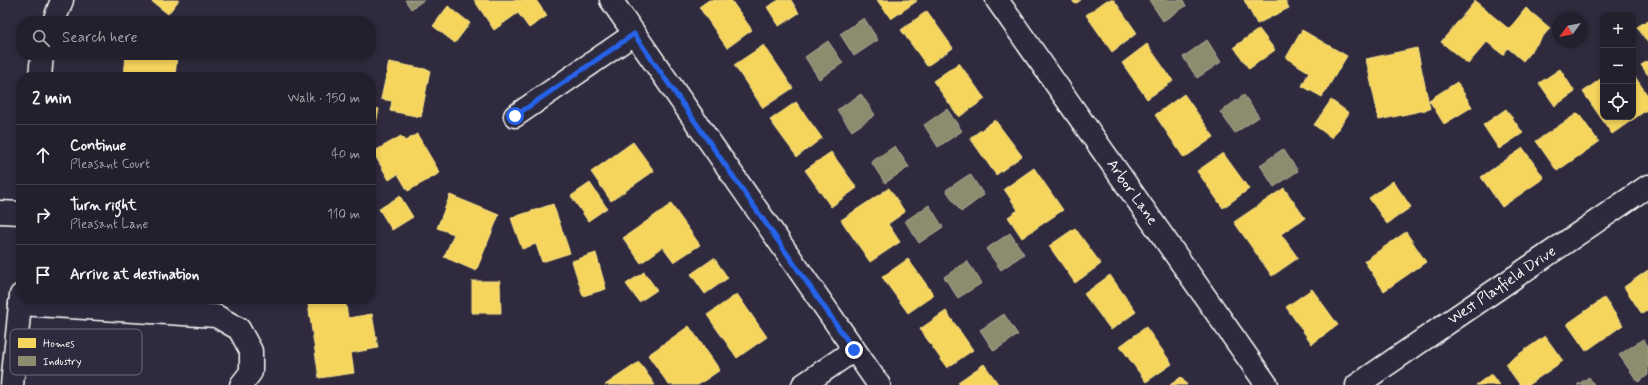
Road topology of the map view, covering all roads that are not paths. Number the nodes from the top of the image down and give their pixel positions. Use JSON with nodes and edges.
{"nodes":[{"id":1,"x":62,"y":0,"type":"edge"},
{"id":2,"x":611,"y":0,"type":"edge"},
{"id":3,"x":997,"y":0,"type":"edge"},
{"id":4,"x":56,"y":16,"type":"edge"},
{"id":5,"x":634,"y":34,"type":"junction"},
{"id":6,"x":42,"y":60,"type":"edge"},
{"id":7,"x":40,"y":72,"type":"edge"},
{"id":8,"x":515,"y":116,"type":"dead end"},
{"id":9,"x":1648,"y":186,"type":"edge"},
{"id":10,"x":0,"y":212,"type":"edge"},
{"id":11,"x":16,"y":213,"type":"edge"},
{"id":12,"x":20,"y":304,"type":"edge"},
{"id":13,"x":78,"y":304,"type":"edge"},
{"id":14,"x":18,"y":329,"type":"edge"},
{"id":15,"x":854,"y":350,"type":"junction"},
{"id":16,"x":14,"y":375,"type":"edge"},
{"id":17,"x":13,"y":385,"type":"edge"},
{"id":18,"x":241,"y":385,"type":"edge"},
{"id":19,"x":803,"y":385,"type":"edge"},
{"id":20,"x":879,"y":385,"type":"edge"},
{"id":21,"x":1267,"y":385,"type":"edge"},
{"id":22,"x":1357,"y":385,"type":"edge"}],
"edges":[{"from":1,"to":4,"type":"street"},
{"from":2,"to":5,"type":"street"},
{"from":3,"to":21,"type":"street","name":"Arbor Lane"},
{"from":5,"to":8,"type":"street"},
{"from":5,"to":15,"type":"street"},
{"from":6,"to":7,"type":"street"},
{"from":9,"to":22,"type":"street","name":"West Playfield Drive"},
{"from":10,"to":11,"type":"street"},
{"from":12,"to":14,"type":"street"},
{"from":13,"to":18,"type":"street"},
{"from":15,"to":19,"type":"street"},
{"from":15,"to":20,"type":"street"},
{"from":16,"to":17,"type":"street"}]}
